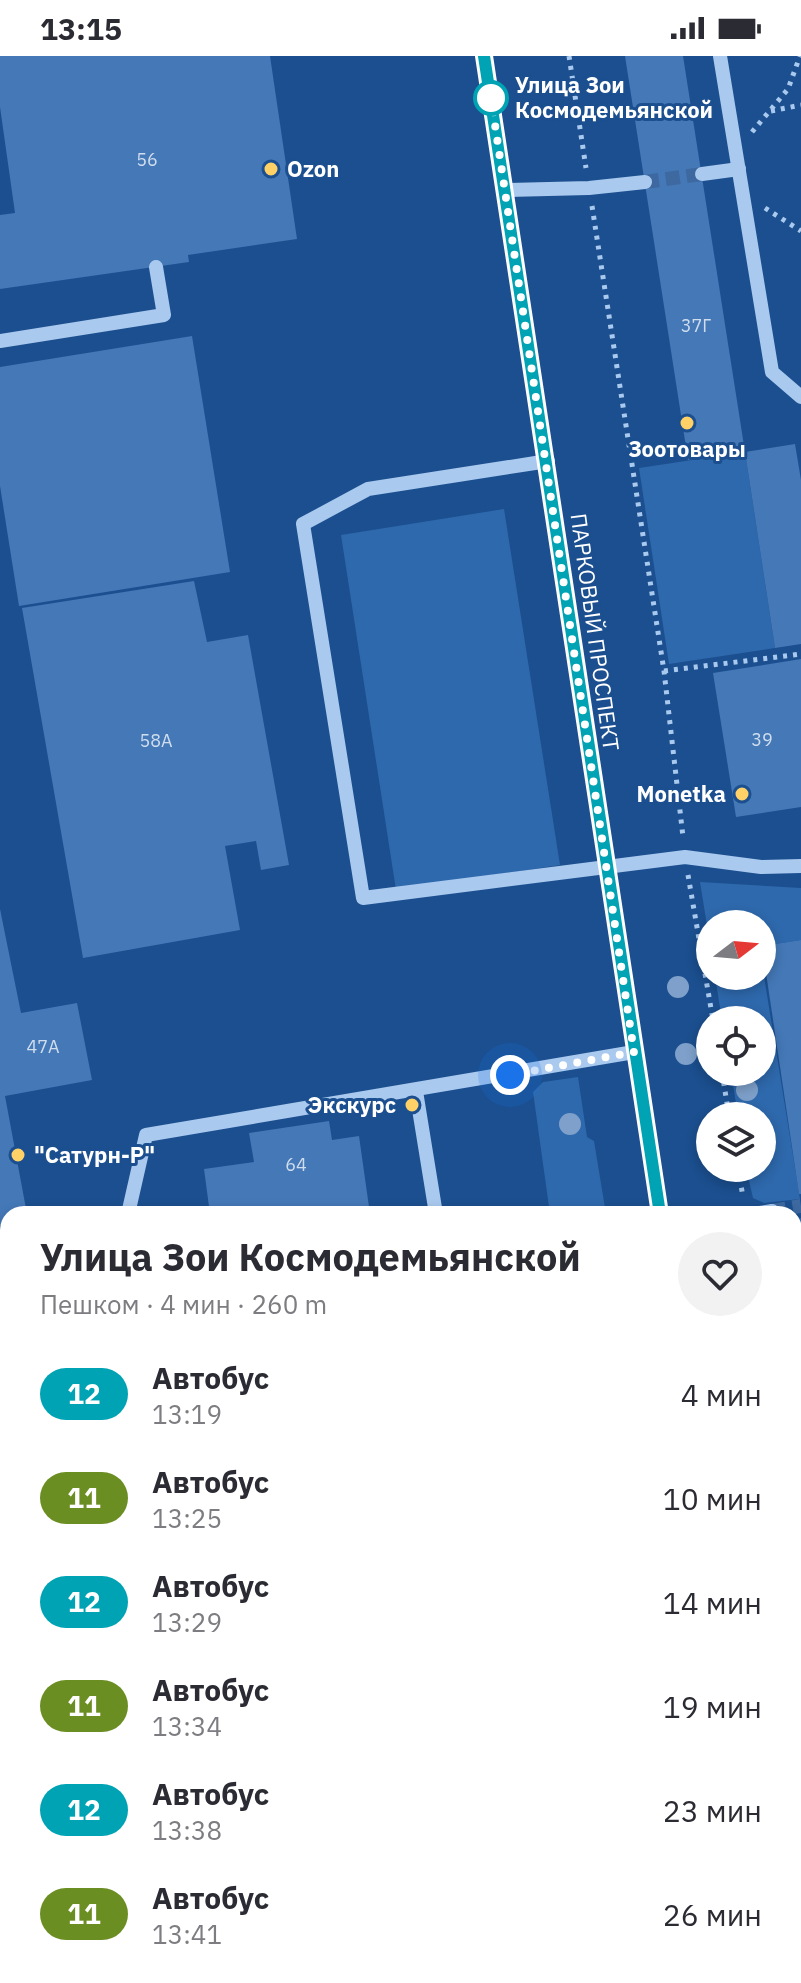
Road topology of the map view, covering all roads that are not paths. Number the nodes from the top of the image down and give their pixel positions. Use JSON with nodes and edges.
{"nodes":[{"id":1,"x":484,"y":56,"type":"edge"},
{"id":2,"x":720,"y":56,"type":"edge"},
{"id":3,"x":739,"y":169,"type":"junction"},
{"id":4,"x":702,"y":174,"type":"tunnel mouth"},
{"id":5,"x":645,"y":182,"type":"tunnel mouth"},
{"id":6,"x":507,"y":190,"type":"junction"},
{"id":7,"x":156,"y":267,"type":"dead end"},
{"id":8,"x":0,"y":341,"type":"edge"},
{"id":9,"x":801,"y":397,"type":"edge"},
{"id":10,"x":548,"y":461,"type":"junction"},
{"id":11,"x":607,"y":866,"type":"junction"},
{"id":12,"x":801,"y":866,"type":"edge"},
{"id":13,"x":634,"y":1052,"type":"junction"},
{"id":14,"x":416,"y":1091,"type":"junction"},
{"id":15,"x":130,"y":1206,"type":"edge"},
{"id":16,"x":435,"y":1206,"type":"edge"},
{"id":17,"x":659,"y":1206,"type":"edge"}],
"edges":[{"from":1,"to":6,"type":"street","name":"ПАРКОВЫЙ ПРОСПЕКТ"},
{"from":2,"to":3,"type":"street"},
{"from":3,"to":4,"type":"street"},
{"from":3,"to":9,"type":"street"},
{"from":5,"to":6,"type":"street"},
{"from":6,"to":10,"type":"street","name":"ПАРКОВЫЙ ПРОСПЕКТ"},
{"from":7,"to":8,"type":"street"},
{"from":10,"to":11,"type":"street","name":"ПАРКОВЫЙ ПРОСПЕКТ"},
{"from":10,"to":11,"type":"street"},
{"from":11,"to":12,"type":"street"},
{"from":11,"to":13,"type":"street","name":"ПАРКОВЫЙ ПРОСПЕКТ"},
{"from":13,"to":14,"type":"street"},
{"from":13,"to":17,"type":"street","name":"ПАРКОВЫЙ ПРОСПЕКТ"},
{"from":14,"to":15,"type":"street"},
{"from":14,"to":16,"type":"street"}]}
